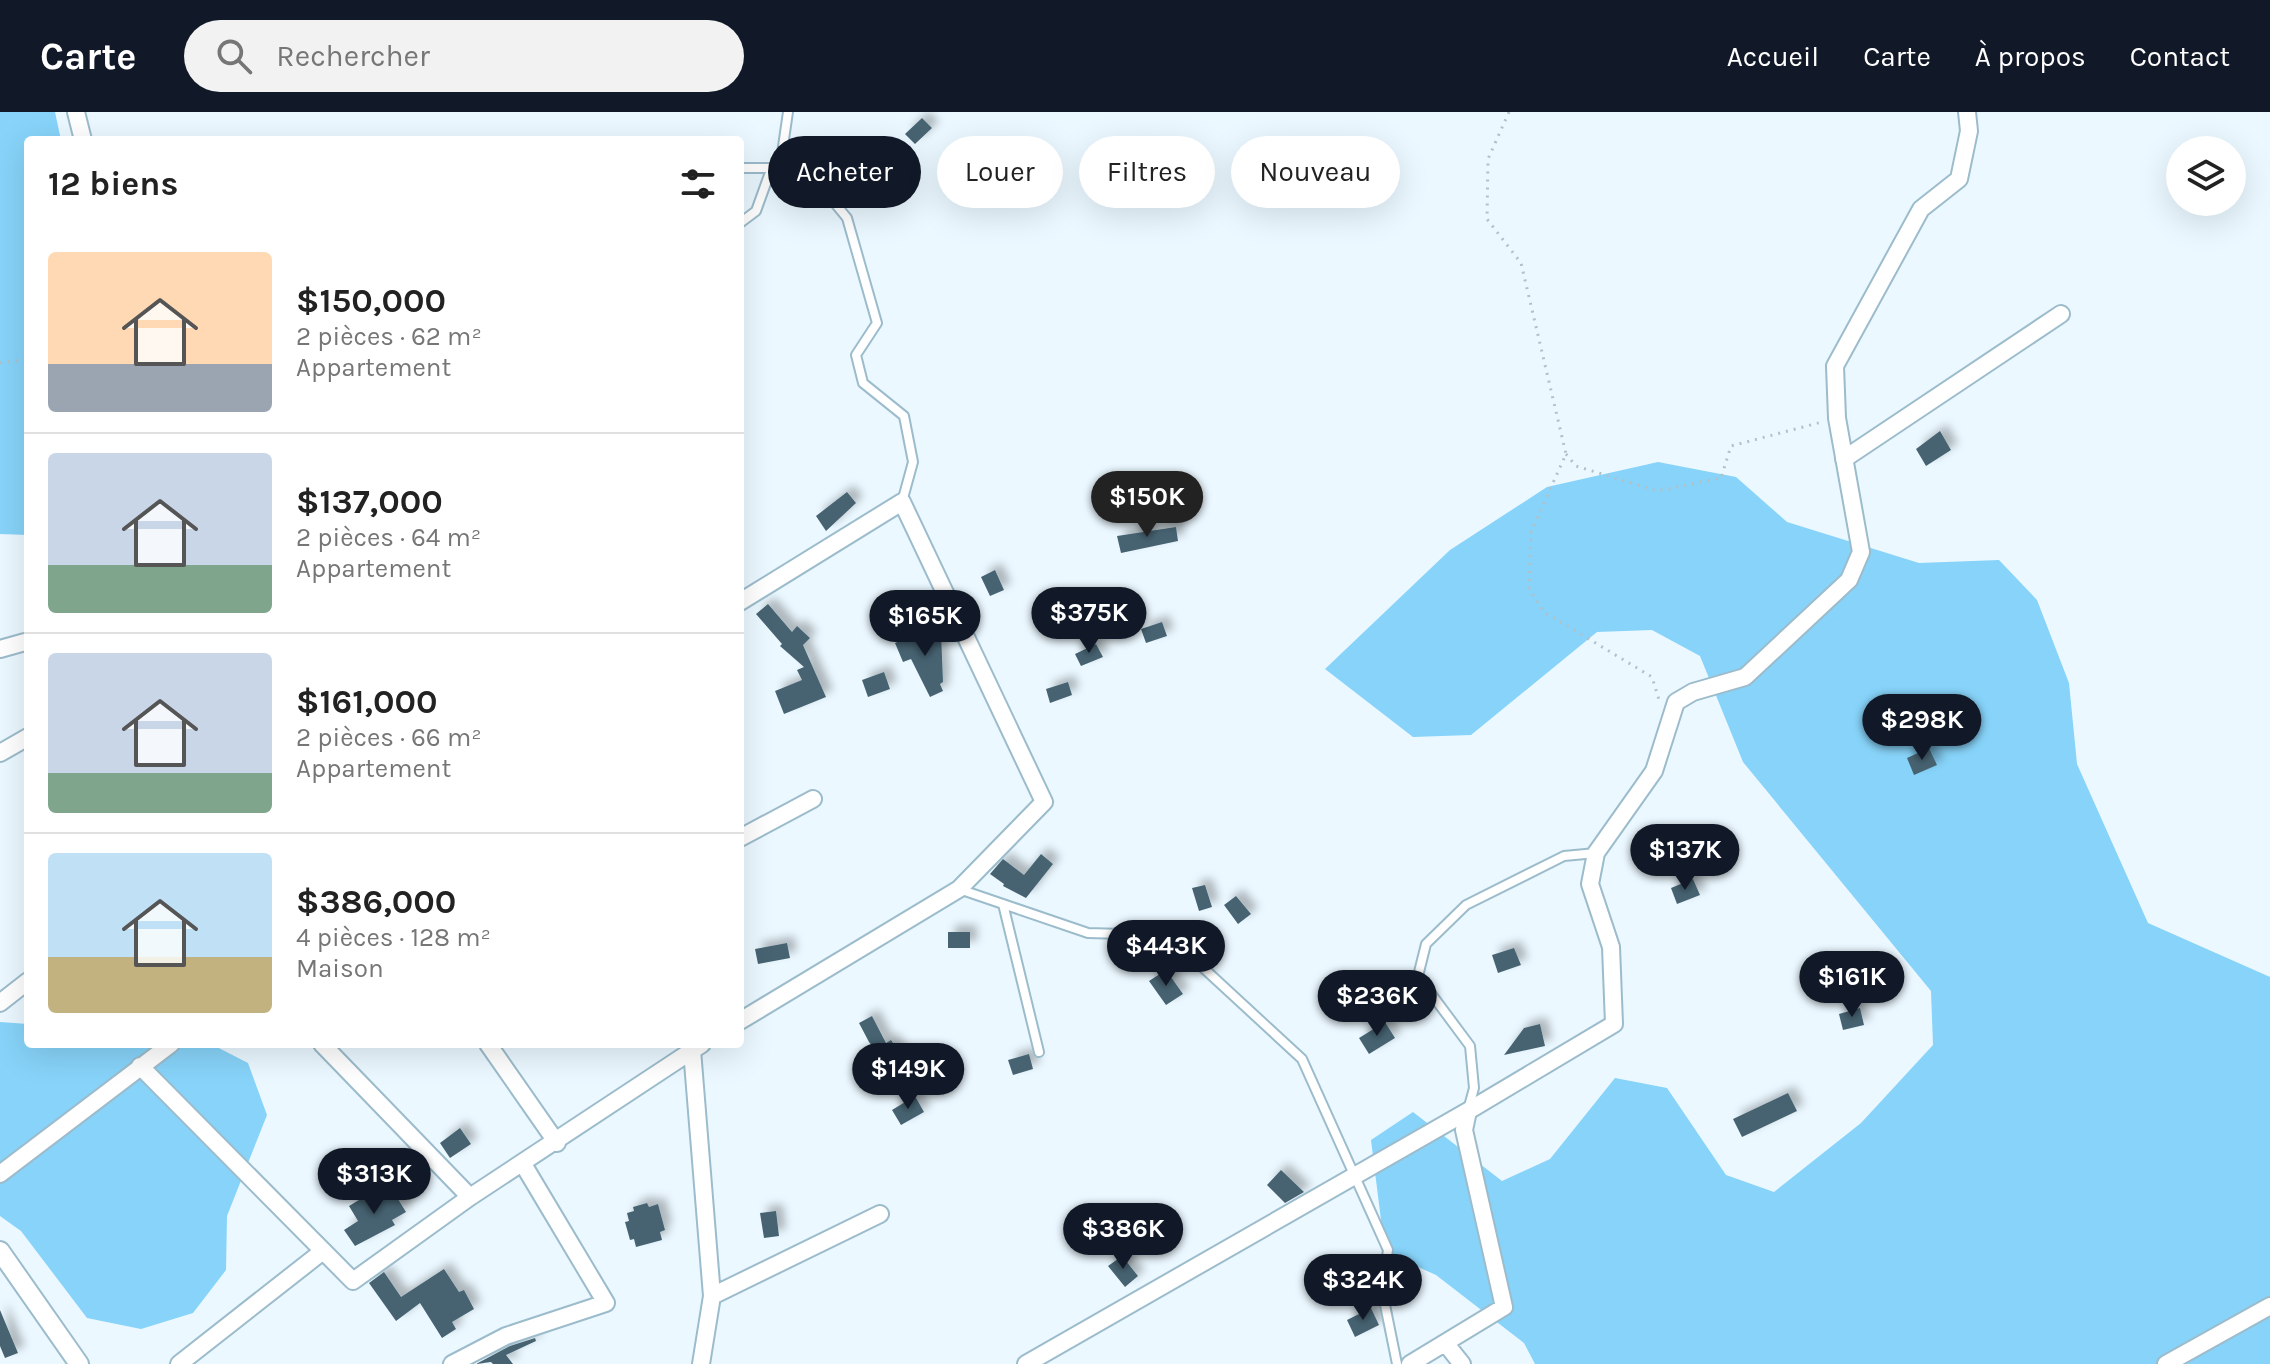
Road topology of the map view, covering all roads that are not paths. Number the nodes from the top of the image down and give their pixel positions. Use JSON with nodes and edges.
{"nodes":[{"id":1,"x":76,"y":112,"type":"edge"},
{"id":2,"x":788,"y":112,"type":"edge"},
{"id":3,"x":1967,"y":112,"type":"edge"},
{"id":4,"x":82,"y":136,"type":"edge"},
{"id":5,"x":785,"y":136,"type":"edge"},
{"id":6,"x":768,"y":167,"type":"edge"},
{"id":7,"x":744,"y":168,"type":"edge"},
{"id":8,"x":768,"y":178,"type":"edge"},
{"id":9,"x":839,"y":208,"type":"edge"},
{"id":10,"x":744,"y":220,"type":"edge"},
{"id":11,"x":2061,"y":314,"type":"dead end"},
{"id":12,"x":1844,"y":459,"type":"junction"},
{"id":13,"x":902,"y":502,"type":"junction"},
{"id":14,"x":744,"y":600,"type":"edge"},
{"id":15,"x":24,"y":642,"type":"edge"},
{"id":16,"x":0,"y":649,"type":"edge"},
{"id":17,"x":24,"y":739,"type":"edge"},
{"id":18,"x":0,"y":753,"type":"edge"},
{"id":19,"x":813,"y":799,"type":"dead end"},
{"id":20,"x":744,"y":836,"type":"edge"},
{"id":21,"x":1596,"y":853,"type":"junction"},
{"id":22,"x":959,"y":889,"type":"junction"},
{"id":23,"x":1003,"y":904,"type":"junction"},
{"id":24,"x":24,"y":984,"type":"edge"},
{"id":25,"x":0,"y":1003,"type":"edge"},
{"id":26,"x":744,"y":1019,"type":"edge"},
{"id":27,"x":165,"y":1048,"type":"edge"},
{"id":28,"x":326,"y":1048,"type":"edge"},
{"id":29,"x":491,"y":1048,"type":"edge"},
{"id":30,"x":696,"y":1048,"type":"edge"},
{"id":31,"x":697,"y":1048,"type":"edge"},
{"id":32,"x":1039,"y":1052,"type":"dead end"},
{"id":33,"x":140,"y":1066,"type":"junction"},
{"id":34,"x":1468,"y":1111,"type":"junction"},
{"id":35,"x":557,"y":1143,"type":"junction"},
{"id":36,"x":523,"y":1164,"type":"junction"},
{"id":37,"x":0,"y":1174,"type":"edge"},
{"id":38,"x":1354,"y":1176,"type":"junction"},
{"id":39,"x":470,"y":1197,"type":"junction"},
{"id":40,"x":880,"y":1214,"type":"dead end"},
{"id":41,"x":0,"y":1251,"type":"edge"},
{"id":42,"x":323,"y":1251,"type":"junction"},
{"id":43,"x":712,"y":1296,"type":"junction"},
{"id":44,"x":2270,"y":1306,"type":"edge"},
{"id":45,"x":1446,"y":1344,"type":"junction"},
{"id":46,"x":79,"y":1364,"type":"edge"},
{"id":47,"x":179,"y":1364,"type":"edge"},
{"id":48,"x":452,"y":1364,"type":"edge"},
{"id":49,"x":701,"y":1364,"type":"edge"},
{"id":50,"x":1026,"y":1364,"type":"edge"},
{"id":51,"x":1397,"y":1364,"type":"edge"},
{"id":52,"x":1410,"y":1364,"type":"edge"},
{"id":53,"x":1462,"y":1364,"type":"edge"},
{"id":54,"x":2166,"y":1364,"type":"edge"}],
"edges":[{"from":1,"to":4,"type":"street"},
{"from":2,"to":5,"type":"lane"},
{"from":3,"to":12,"type":"street"},
{"from":6,"to":7,"type":"lane"},
{"from":8,"to":10,"type":"lane"},
{"from":9,"to":13,"type":"lane"},
{"from":11,"to":12,"type":"street"},
{"from":12,"to":21,"type":"street"},
{"from":13,"to":14,"type":"street"},
{"from":13,"to":22,"type":"street"},
{"from":15,"to":16,"type":"street"},
{"from":17,"to":18,"type":"street"},
{"from":19,"to":20,"type":"street"},
{"from":21,"to":34,"type":"street"},
{"from":21,"to":34,"type":"lane"},
{"from":22,"to":23,"type":"lane"},
{"from":22,"to":26,"type":"street"},
{"from":23,"to":32,"type":"lane"},
{"from":23,"to":38,"type":"lane"},
{"from":24,"to":25,"type":"street"},
{"from":27,"to":33,"type":"street"},
{"from":28,"to":39,"type":"street"},
{"from":29,"to":35,"type":"street"},
{"from":30,"to":35,"type":"street"},
{"from":31,"to":43,"type":"street"},
{"from":33,"to":37,"type":"street"},
{"from":33,"to":42,"type":"street"},
{"from":34,"to":38,"type":"street"},
{"from":34,"to":45,"type":"street"},
{"from":35,"to":36,"type":"street"},
{"from":36,"to":39,"type":"street"},
{"from":36,"to":48,"type":"street"},
{"from":38,"to":50,"type":"street"},
{"from":38,"to":51,"type":"lane"},
{"from":39,"to":42,"type":"street"},
{"from":40,"to":43,"type":"street"},
{"from":41,"to":46,"type":"street"},
{"from":42,"to":47,"type":"street"},
{"from":43,"to":49,"type":"street"},
{"from":44,"to":54,"type":"street"},
{"from":45,"to":52,"type":"street"},
{"from":45,"to":53,"type":"street"}]}
